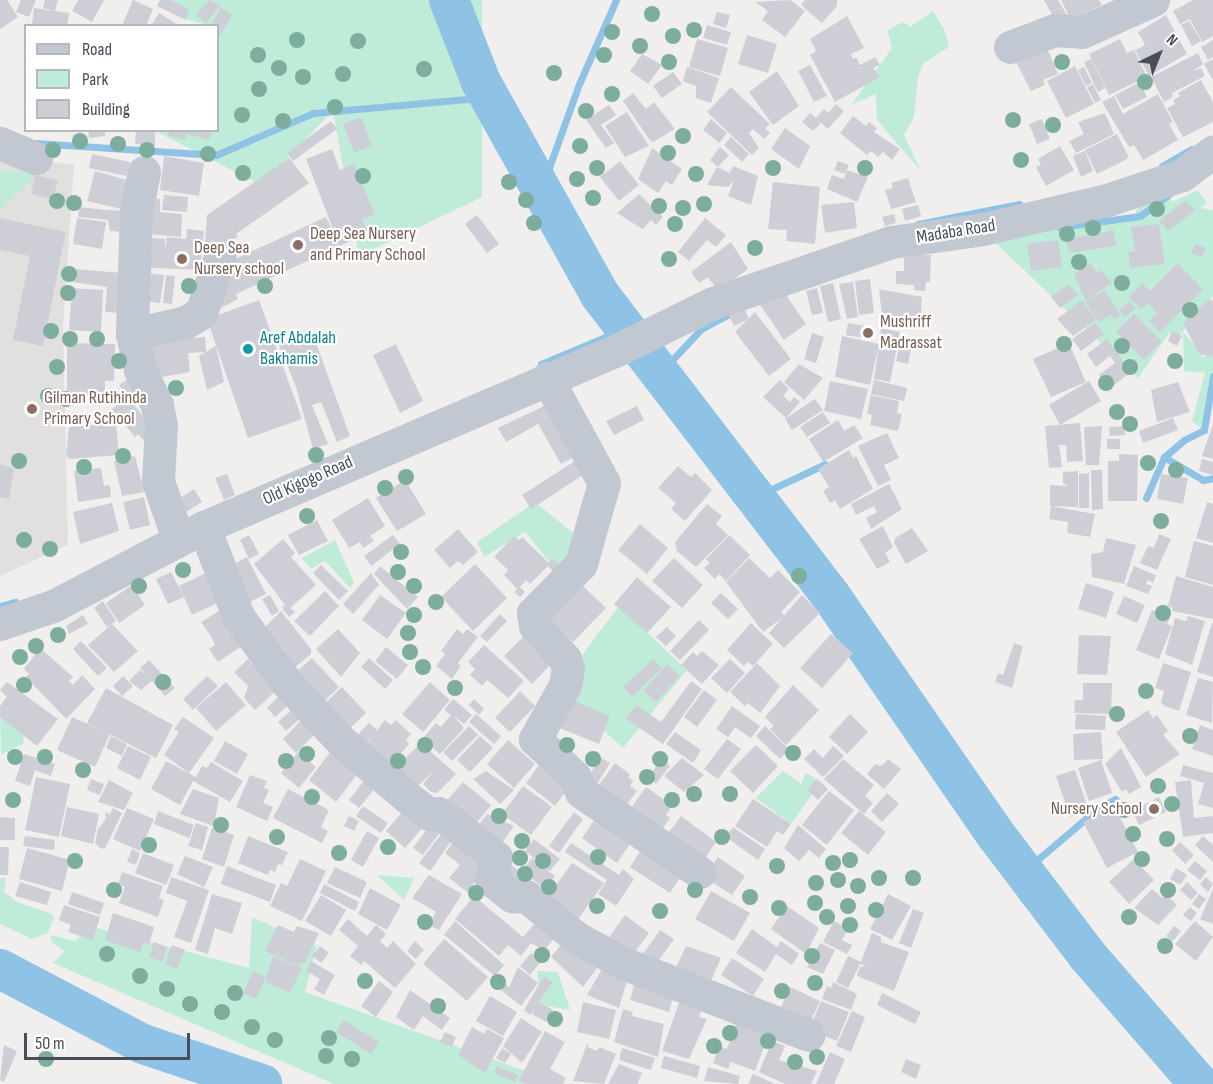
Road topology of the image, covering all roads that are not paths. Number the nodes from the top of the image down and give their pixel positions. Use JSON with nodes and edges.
{"nodes":[{"id":1,"x":1153,"y":0,"type":"edge"},
{"id":2,"x":1010,"y":46,"type":"dead end"},
{"id":3,"x":0,"y":143,"type":"edge"},
{"id":4,"x":1213,"y":152,"type":"edge"},
{"id":5,"x":36,"y":158,"type":"dead end"},
{"id":6,"x":144,"y":172,"type":"dead end"},
{"id":7,"x":220,"y":257,"type":"dead end"},
{"id":8,"x":132,"y":333,"type":"junction"},
{"id":9,"x":621,"y":348,"type":"joint"},
{"id":10,"x":547,"y":378,"type":"junction"},
{"id":11,"x":191,"y":533,"type":"junction"},
{"id":12,"x":0,"y":624,"type":"edge"},
{"id":13,"x":699,"y":873,"type":"dead end"},
{"id":14,"x":809,"y":1035,"type":"dead end"}],
"edges":[{"from":1,"to":2,"type":"street"},
{"from":3,"to":5,"type":"street"},
{"from":4,"to":9,"type":"street","name":"Madaba Road"},
{"from":6,"to":8,"type":"street"},
{"from":7,"to":8,"type":"street"},
{"from":8,"to":11,"type":"street"},
{"from":9,"to":10,"type":"street","name":"Old Kigogo Road"},
{"from":10,"to":11,"type":"street","name":"Old Kigogo Road"},
{"from":10,"to":13,"type":"street"},
{"from":11,"to":12,"type":"street","name":"Old Kigogo Road"},
{"from":11,"to":14,"type":"street"}]}
